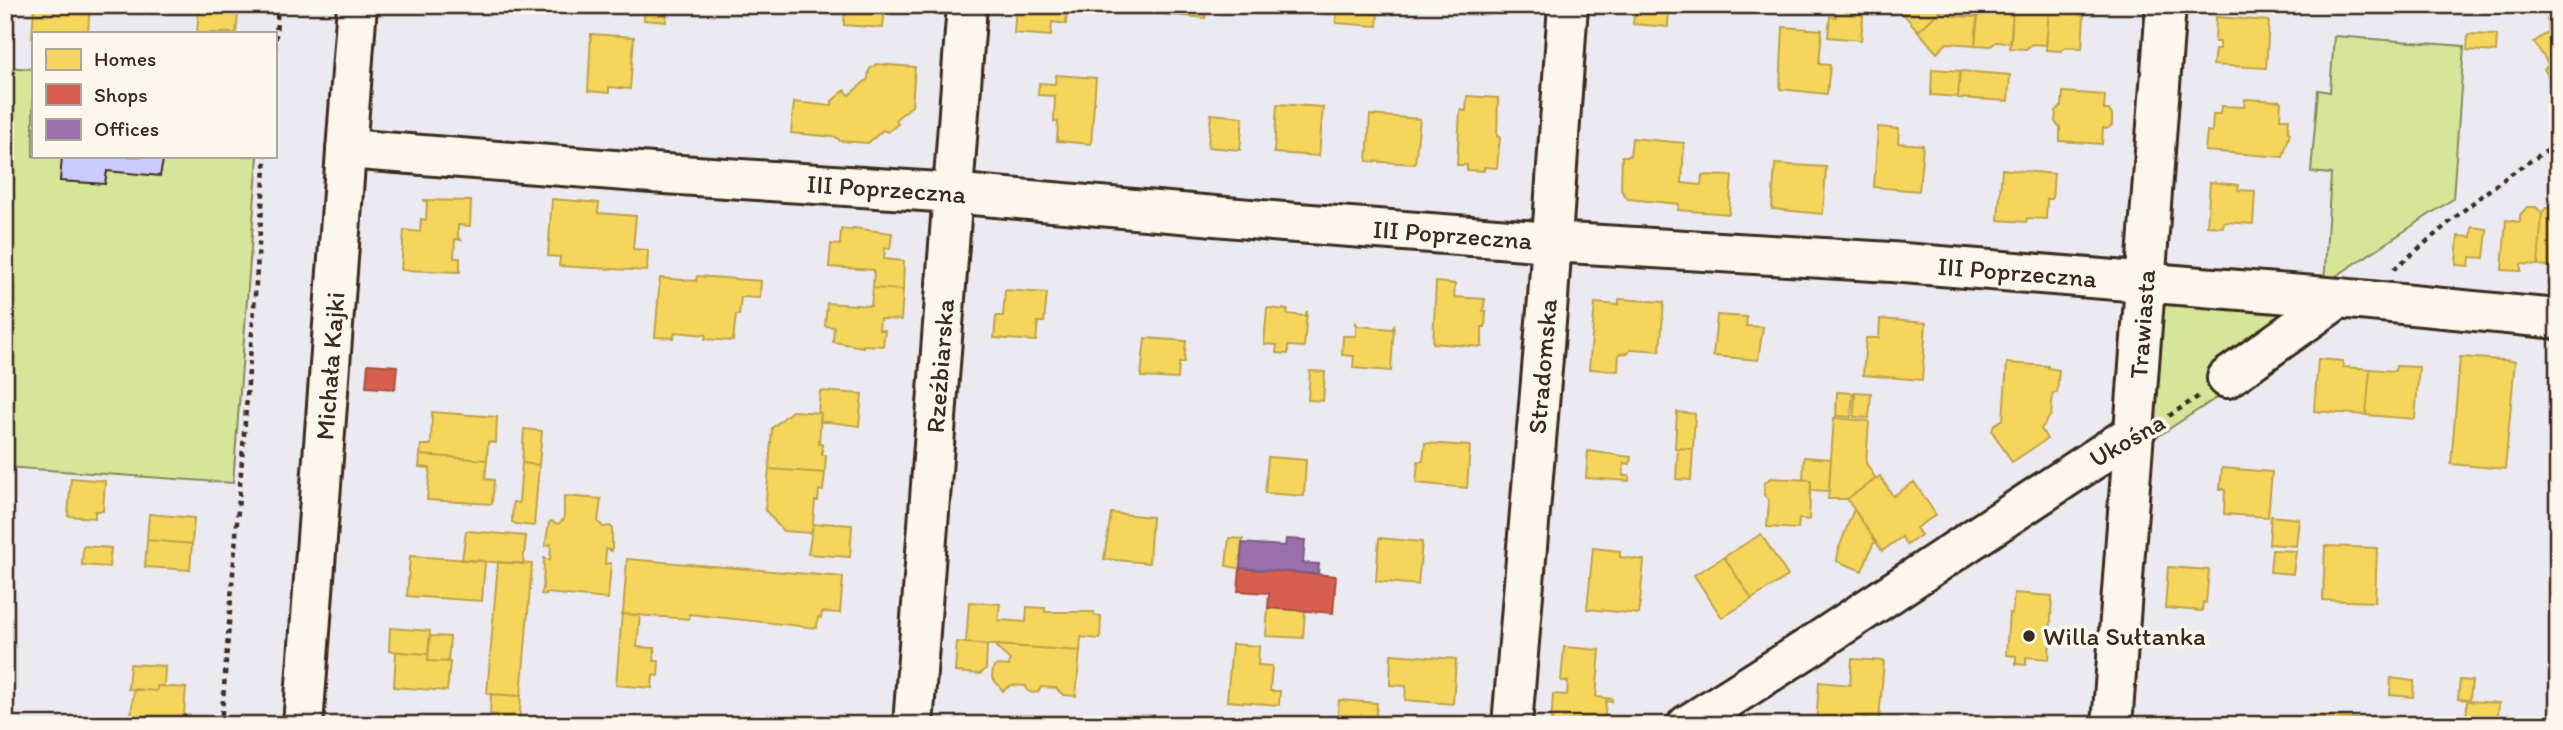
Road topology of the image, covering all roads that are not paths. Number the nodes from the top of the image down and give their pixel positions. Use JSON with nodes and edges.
{"nodes":[{"id":1,"x":357,"y":5,"type":"edge"},
{"id":2,"x":967,"y":5,"type":"edge"},
{"id":3,"x":1568,"y":5,"type":"edge"},
{"id":4,"x":2166,"y":5,"type":"edge"},
{"id":5,"x":346,"y":149,"type":"junction"},
{"id":6,"x":953,"y":193,"type":"junction"},
{"id":7,"x":1551,"y":242,"type":"junction"},
{"id":8,"x":2147,"y":284,"type":"junction"},
{"id":9,"x":2339,"y":298,"type":"junction"},
{"id":10,"x":2558,"y":319,"type":"edge"},
{"id":11,"x":2227,"y":379,"type":"road end"},
{"id":12,"x":2135,"y":432,"type":"junction"},
{"id":13,"x":303,"y":725,"type":"edge"},
{"id":14,"x":913,"y":725,"type":"edge"},
{"id":15,"x":1512,"y":725,"type":"edge"},
{"id":16,"x":1687,"y":725,"type":"edge"},
{"id":17,"x":2112,"y":725,"type":"edge"}],
"edges":[{"from":1,"to":5,"type":"street","name":"Michała Kajki"},
{"from":2,"to":6,"type":"street","name":"Rzeźbiarska"},
{"from":3,"to":7,"type":"street","name":"Stradomska"},
{"from":4,"to":8,"type":"street","name":"Trawiasta"},
{"from":5,"to":6,"type":"street","name":"III Poprzeczna"},
{"from":5,"to":13,"type":"street","name":"Michała Kajki"},
{"from":6,"to":7,"type":"street","name":"III Poprzeczna"},
{"from":6,"to":14,"type":"street","name":"Rzeźbiarska"},
{"from":7,"to":8,"type":"street","name":"III Poprzeczna"},
{"from":7,"to":15,"type":"street","name":"Stradomska"},
{"from":8,"to":9,"type":"street","name":"III Poprzeczna"},
{"from":8,"to":12,"type":"street","name":"Trawiasta"},
{"from":9,"to":10,"type":"street","name":"III Poprzeczna"},
{"from":9,"to":11,"type":"street"},
{"from":12,"to":16,"type":"street","name":"Ukośna"},
{"from":12,"to":17,"type":"street","name":"Trawiasta"}]}
